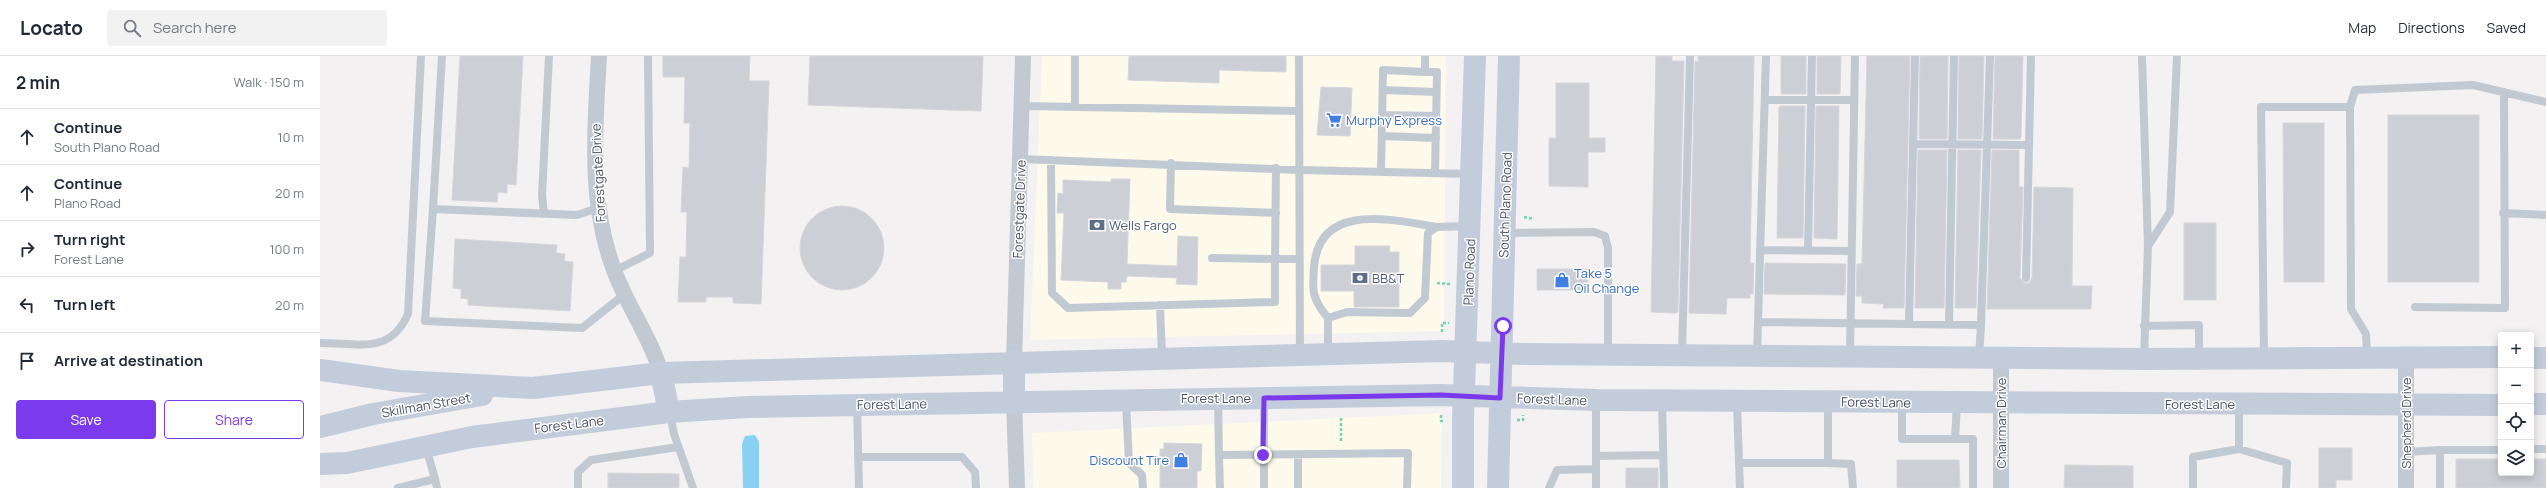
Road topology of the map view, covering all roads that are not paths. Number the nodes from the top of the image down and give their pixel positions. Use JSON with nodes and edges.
{"nodes":[{"id":1,"x":421,"y":56,"type":"edge"},
{"id":2,"x":442,"y":56,"type":"edge"},
{"id":3,"x":549,"y":56,"type":"edge"},
{"id":4,"x":599,"y":56,"type":"edge"},
{"id":5,"x":648,"y":56,"type":"edge"},
{"id":6,"x":1023,"y":56,"type":"edge"},
{"id":7,"x":1074,"y":56,"type":"edge"},
{"id":8,"x":1299,"y":56,"type":"edge"},
{"id":9,"x":1425,"y":56,"type":"edge"},
{"id":10,"x":1476,"y":56,"type":"edge"},
{"id":11,"x":1509,"y":56,"type":"edge"},
{"id":12,"x":1690,"y":56,"type":"edge"},
{"id":13,"x":1766,"y":56,"type":"edge"},
{"id":14,"x":1812,"y":56,"type":"edge"},
{"id":15,"x":1855,"y":56,"type":"edge"},
{"id":16,"x":1915,"y":56,"type":"edge"},
{"id":17,"x":1954,"y":56,"type":"edge"},
{"id":18,"x":1990,"y":56,"type":"edge"},
{"id":19,"x":2031,"y":56,"type":"edge"},
{"id":20,"x":2142,"y":56,"type":"edge"},
{"id":21,"x":2177,"y":56,"type":"edge"},
{"id":22,"x":1425,"y":72,"type":"junction"},
{"id":23,"x":1383,"y":90,"type":"junction"},
{"id":24,"x":1436,"y":92,"type":"junction"},
{"id":25,"x":2504,"y":92,"type":"junction"},
{"id":26,"x":1765,"y":100,"type":"junction"},
{"id":27,"x":1811,"y":100,"type":"junction"},
{"id":28,"x":1854,"y":100,"type":"junction"},
{"id":29,"x":2546,"y":102,"type":"edge"},
{"id":30,"x":1023,"y":106,"type":"junction"},
{"id":31,"x":1074,"y":107,"type":"junction"},
{"id":32,"x":2350,"y":107,"type":"junction"},
{"id":33,"x":1299,"y":111,"type":"junction"},
{"id":34,"x":1382,"y":115,"type":"junction"},
{"id":35,"x":1436,"y":116,"type":"junction"},
{"id":36,"x":1382,"y":136,"type":"junction"},
{"id":37,"x":1436,"y":138,"type":"junction"},
{"id":38,"x":1952,"y":143,"type":"junction"},
{"id":39,"x":1913,"y":144,"type":"junction"},
{"id":40,"x":2029,"y":145,"type":"junction"},
{"id":41,"x":1987,"y":146,"type":"junction"},
{"id":42,"x":1021,"y":158,"type":"junction"},
{"id":43,"x":1052,"y":160,"type":"junction"},
{"id":44,"x":1171,"y":163,"type":"junction"},
{"id":45,"x":1276,"y":168,"type":"junction"},
{"id":46,"x":1299,"y":170,"type":"junction"},
{"id":47,"x":1381,"y":172,"type":"junction"},
{"id":48,"x":1435,"y":173,"type":"junction"},
{"id":49,"x":1472,"y":174,"type":"junction"},
{"id":50,"x":598,"y":208,"type":"junction"},
{"id":51,"x":433,"y":209,"type":"junction"},
{"id":52,"x":1276,"y":213,"type":"junction"},
{"id":53,"x":2503,"y":213,"type":"junction"},
{"id":54,"x":544,"y":214,"type":"junction"},
{"id":55,"x":2546,"y":215,"type":"edge"},
{"id":56,"x":1470,"y":226,"type":"junction"},
{"id":57,"x":1437,"y":227,"type":"junction"},
{"id":58,"x":1504,"y":234,"type":"junction"},
{"id":59,"x":2148,"y":246,"type":"junction"},
{"id":60,"x":1760,"y":250,"type":"junction"},
{"id":61,"x":1808,"y":250,"type":"junction"},
{"id":62,"x":1851,"y":251,"type":"junction"},
{"id":63,"x":1212,"y":258,"type":"dead end"},
{"id":64,"x":1275,"y":259,"type":"junction"},
{"id":65,"x":1299,"y":259,"type":"junction"},
{"id":66,"x":614,"y":271,"type":"junction"},
{"id":67,"x":2026,"y":278,"type":"dead end"},
{"id":68,"x":625,"y":294,"type":"junction"},
{"id":69,"x":1160,"y":305,"type":"junction"},
{"id":70,"x":2415,"y":307,"type":"dead end"},
{"id":71,"x":1328,"y":318,"type":"junction"},
{"id":72,"x":1758,"y":322,"type":"junction"},
{"id":73,"x":1850,"y":324,"type":"junction"},
{"id":74,"x":1909,"y":324,"type":"junction"},
{"id":75,"x":1949,"y":325,"type":"junction"},
{"id":76,"x":1981,"y":326,"type":"junction"},
{"id":77,"x":2144,"y":326,"type":"junction"},
{"id":78,"x":320,"y":343,"type":"edge"},
{"id":79,"x":1467,"y":352,"type":"junction"},
{"id":80,"x":1502,"y":354,"type":"junction"},
{"id":81,"x":1608,"y":354,"type":"junction"},
{"id":82,"x":1682,"y":354,"type":"junction"},
{"id":83,"x":1757,"y":354,"type":"junction"},
{"id":84,"x":1300,"y":355,"type":"junction"},
{"id":85,"x":1328,"y":355,"type":"junction"},
{"id":86,"x":1850,"y":356,"type":"junction"},
{"id":87,"x":1162,"y":357,"type":"junction"},
{"id":88,"x":1979,"y":357,"type":"junction"},
{"id":89,"x":2367,"y":357,"type":"junction"},
{"id":90,"x":2406,"y":357,"type":"junction"},
{"id":91,"x":2498,"y":357,"type":"edge"},
{"id":92,"x":2001,"y":358,"type":"junction"},
{"id":93,"x":2200,"y":358,"type":"junction"},
{"id":94,"x":2264,"y":358,"type":"junction"},
{"id":95,"x":2534,"y":358,"type":"edge"},
{"id":96,"x":2546,"y":358,"type":"edge"},
{"id":97,"x":2144,"y":359,"type":"junction"},
{"id":98,"x":1014,"y":361,"type":"junction"},
{"id":99,"x":320,"y":370,"type":"edge"},
{"id":100,"x":661,"y":373,"type":"junction"},
{"id":101,"x":533,"y":388,"type":"junction"},
{"id":102,"x":1464,"y":396,"type":"junction"},
{"id":103,"x":1218,"y":398,"type":"junction"},
{"id":104,"x":1264,"y":398,"type":"junction"},
{"id":105,"x":1500,"y":398,"type":"junction"},
{"id":106,"x":1126,"y":399,"type":"junction"},
{"id":107,"x":1662,"y":399,"type":"junction"},
{"id":108,"x":1596,"y":400,"type":"junction"},
{"id":109,"x":1737,"y":400,"type":"junction"},
{"id":110,"x":1828,"y":401,"type":"junction"},
{"id":111,"x":1014,"y":402,"type":"junction"},
{"id":112,"x":1902,"y":402,"type":"junction"},
{"id":113,"x":1957,"y":403,"type":"junction"},
{"id":114,"x":2001,"y":404,"type":"junction"},
{"id":115,"x":2239,"y":404,"type":"junction"},
{"id":116,"x":2498,"y":404,"type":"edge"},
{"id":117,"x":2534,"y":404,"type":"edge"},
{"id":118,"x":2546,"y":404,"type":"edge"},
{"id":119,"x":857,"y":405,"type":"junction"},
{"id":120,"x":2406,"y":405,"type":"junction"},
{"id":121,"x":669,"y":412,"type":"junction"},
{"id":122,"x":320,"y":427,"type":"edge"},
{"id":123,"x":1955,"y":439,"type":"junction"},
{"id":124,"x":425,"y":446,"type":"junction"},
{"id":125,"x":678,"y":447,"type":"junction"},
{"id":126,"x":2239,"y":449,"type":"junction"},
{"id":127,"x":2534,"y":449,"type":"edge"},
{"id":128,"x":2546,"y":449,"type":"edge"},
{"id":129,"x":2440,"y":450,"type":"junction"},
{"id":130,"x":2498,"y":450,"type":"edge"},
{"id":131,"x":2406,"y":452,"type":"junction"},
{"id":132,"x":1663,"y":454,"type":"junction"},
{"id":133,"x":1219,"y":455,"type":"junction"},
{"id":134,"x":1263,"y":455,"type":"junction"},
{"id":135,"x":1298,"y":456,"type":"junction"},
{"id":136,"x":1597,"y":456,"type":"junction"},
{"id":137,"x":858,"y":458,"type":"junction"},
{"id":138,"x":347,"y":463,"type":"junction"},
{"id":139,"x":1739,"y":463,"type":"junction"},
{"id":140,"x":1828,"y":463,"type":"junction"},
{"id":141,"x":320,"y":464,"type":"edge"},
{"id":142,"x":1596,"y":469,"type":"junction"},
{"id":143,"x":320,"y":470,"type":"edge"},
{"id":144,"x":435,"y":479,"type":"junction"},
{"id":145,"x":398,"y":488,"type":"edge"},
{"id":146,"x":438,"y":488,"type":"edge"},
{"id":147,"x":578,"y":488,"type":"edge"},
{"id":148,"x":694,"y":488,"type":"edge"},
{"id":149,"x":859,"y":488,"type":"edge"},
{"id":150,"x":976,"y":488,"type":"edge"},
{"id":151,"x":1017,"y":488,"type":"edge"},
{"id":152,"x":1143,"y":488,"type":"edge"},
{"id":153,"x":1220,"y":488,"type":"edge"},
{"id":154,"x":1264,"y":488,"type":"edge"},
{"id":155,"x":1298,"y":488,"type":"edge"},
{"id":156,"x":1407,"y":488,"type":"edge"},
{"id":157,"x":1463,"y":488,"type":"edge"},
{"id":158,"x":1498,"y":488,"type":"edge"},
{"id":159,"x":1549,"y":488,"type":"edge"},
{"id":160,"x":1596,"y":488,"type":"edge"},
{"id":161,"x":1664,"y":488,"type":"edge"},
{"id":162,"x":1740,"y":488,"type":"edge"},
{"id":163,"x":1853,"y":488,"type":"edge"},
{"id":164,"x":1973,"y":488,"type":"edge"},
{"id":165,"x":2001,"y":488,"type":"edge"},
{"id":166,"x":2193,"y":488,"type":"edge"},
{"id":167,"x":2286,"y":488,"type":"edge"},
{"id":168,"x":2406,"y":488,"type":"edge"},
{"id":169,"x":2440,"y":488,"type":"edge"}],
"edges":[{"from":1,"to":78,"type":"lane"},
{"from":2,"to":51,"type":"lane"},
{"from":3,"to":54,"type":"lane"},
{"from":4,"to":50,"type":"street","name":"Forestgate Drive"},
{"from":5,"to":66,"type":"lane"},
{"from":6,"to":30,"type":"street","name":"Forestgate Drive"},
{"from":7,"to":31,"type":"lane"},
{"from":8,"to":33,"type":"lane"},
{"from":9,"to":22,"type":"lane"},
{"from":10,"to":49,"type":"main road","name":"Plano Road"},
{"from":11,"to":58,"type":"main road","name":"South Plano Road"},
{"from":12,"to":82,"type":"lane"},
{"from":13,"to":26,"type":"lane"},
{"from":14,"to":27,"type":"lane"},
{"from":15,"to":28,"type":"lane"},
{"from":16,"to":39,"type":"lane"},
{"from":17,"to":38,"type":"lane"},
{"from":18,"to":41,"type":"lane"},
{"from":19,"to":40,"type":"lane"},
{"from":20,"to":59,"type":"lane"},
{"from":21,"to":59,"type":"lane"},
{"from":22,"to":23,"type":"lane"},
{"from":22,"to":24,"type":"lane"},
{"from":23,"to":24,"type":"lane"},
{"from":23,"to":34,"type":"lane"},
{"from":24,"to":35,"type":"lane"},
{"from":25,"to":29,"type":"lane"},
{"from":25,"to":32,"type":"lane"},
{"from":25,"to":53,"type":"lane"},
{"from":26,"to":27,"type":"lane"},
{"from":26,"to":60,"type":"lane"},
{"from":27,"to":28,"type":"lane"},
{"from":27,"to":61,"type":"lane"},
{"from":28,"to":62,"type":"lane"},
{"from":30,"to":31,"type":"lane"},
{"from":30,"to":42,"type":"street","name":"Forestgate Drive"},
{"from":31,"to":33,"type":"lane"},
{"from":32,"to":89,"type":"lane"},
{"from":32,"to":94,"type":"lane"},
{"from":33,"to":46,"type":"lane"},
{"from":34,"to":35,"type":"lane"},
{"from":34,"to":36,"type":"lane"},
{"from":35,"to":37,"type":"lane"},
{"from":36,"to":37,"type":"lane"},
{"from":36,"to":47,"type":"lane"},
{"from":37,"to":48,"type":"lane"},
{"from":38,"to":39,"type":"lane"},
{"from":38,"to":41,"type":"lane"},
{"from":38,"to":75,"type":"lane"},
{"from":39,"to":74,"type":"lane"},
{"from":40,"to":41,"type":"lane"},
{"from":40,"to":67,"type":"lane"},
{"from":41,"to":76,"type":"lane"},
{"from":42,"to":43,"type":"lane"},
{"from":42,"to":98,"type":"street","name":"Forestgate Drive"},
{"from":43,"to":44,"type":"lane"},
{"from":43,"to":69,"type":"lane"},
{"from":44,"to":45,"type":"lane"},
{"from":44,"to":52,"type":"lane"},
{"from":45,"to":46,"type":"lane"},
{"from":45,"to":52,"type":"lane"},
{"from":46,"to":47,"type":"lane"},
{"from":46,"to":65,"type":"lane"},
{"from":47,"to":48,"type":"lane"},
{"from":48,"to":49,"type":"lane"},
{"from":49,"to":56,"type":"main road","name":"Plano Road"},
{"from":50,"to":54,"type":"lane"},
{"from":50,"to":66,"type":"street","name":"Forestgate Drive"},
{"from":51,"to":54,"type":"lane"},
{"from":51,"to":68,"type":"lane"},
{"from":52,"to":64,"type":"lane"},
{"from":53,"to":55,"type":"lane"},
{"from":53,"to":70,"type":"lane"},
{"from":56,"to":57,"type":"lane"},
{"from":56,"to":79,"type":"main road","name":"Plano Road"},
{"from":57,"to":71,"type":"lane"},
{"from":57,"to":71,"type":"lane"},
{"from":58,"to":80,"type":"main road","name":"South Plano Road"},
{"from":58,"to":81,"type":"lane"},
{"from":59,"to":77,"type":"lane"},
{"from":60,"to":61,"type":"lane"},
{"from":60,"to":72,"type":"lane"},
{"from":61,"to":62,"type":"lane"},
{"from":62,"to":73,"type":"lane"},
{"from":63,"to":64,"type":"lane"},
{"from":64,"to":65,"type":"lane"},
{"from":64,"to":69,"type":"lane"},
{"from":65,"to":84,"type":"lane"},
{"from":66,"to":68,"type":"street","name":"Forestgate Drive"},
{"from":68,"to":100,"type":"street","name":"Forestgate Drive"},
{"from":69,"to":87,"type":"lane"},
{"from":71,"to":85,"type":"lane"},
{"from":72,"to":73,"type":"lane"},
{"from":72,"to":83,"type":"lane"},
{"from":73,"to":74,"type":"lane"},
{"from":73,"to":86,"type":"lane"},
{"from":74,"to":75,"type":"lane"},
{"from":75,"to":76,"type":"lane"},
{"from":76,"to":88,"type":"lane"},
{"from":77,"to":93,"type":"lane"},
{"from":77,"to":97,"type":"lane"},
{"from":79,"to":80,"type":"main road"},
{"from":79,"to":85,"type":"main road"},
{"from":79,"to":102,"type":"main road","name":"Plano Road"},
{"from":80,"to":81,"type":"main road"},
{"from":80,"to":105,"type":"main road"},
{"from":81,"to":82,"type":"main road"},
{"from":82,"to":83,"type":"main road"},
{"from":83,"to":86,"type":"main road"},
{"from":84,"to":85,"type":"main road"},
{"from":84,"to":87,"type":"main road"},
{"from":86,"to":88,"type":"main road"},
{"from":87,"to":98,"type":"main road"},
{"from":88,"to":92,"type":"main road"},
{"from":89,"to":90,"type":"main road"},
{"from":89,"to":94,"type":"main road"},
{"from":90,"to":91,"type":"main road"},
{"from":90,"to":120,"type":"street","name":"Shepherd Drive"},
{"from":92,"to":97,"type":"main road"},
{"from":92,"to":114,"type":"street","name":"Chairman Drive"},
{"from":93,"to":94,"type":"main road"},
{"from":93,"to":97,"type":"main road"},
{"from":95,"to":96,"type":"main road"},
{"from":98,"to":100,"type":"main road"},
{"from":98,"to":111,"type":"main road"},
{"from":99,"to":101,"type":"main road"},
{"from":100,"to":101,"type":"main road"},
{"from":100,"to":121,"type":"main road"},
{"from":101,"to":122,"type":"main road","name":"Skillman Street"},
{"from":102,"to":104,"type":"main road","name":"Forest Lane"},
{"from":102,"to":105,"type":"main road","name":"Forest Lane"},
{"from":102,"to":157,"type":"main road","name":"Plano Road"},
{"from":103,"to":104,"type":"main road","name":"Forest Lane"},
{"from":103,"to":106,"type":"main road","name":"Forest Lane"},
{"from":103,"to":133,"type":"lane"},
{"from":104,"to":134,"type":"lane"},
{"from":105,"to":108,"type":"main road","name":"Forest Lane"},
{"from":105,"to":158,"type":"main road"},
{"from":106,"to":111,"type":"main road","name":"Forest Lane"},
{"from":106,"to":152,"type":"lane"},
{"from":107,"to":108,"type":"main road","name":"Forest Lane"},
{"from":107,"to":109,"type":"main road","name":"Forest Lane"},
{"from":107,"to":132,"type":"lane"},
{"from":108,"to":136,"type":"lane"},
{"from":109,"to":110,"type":"main road","name":"Forest Lane"},
{"from":109,"to":139,"type":"lane"},
{"from":110,"to":112,"type":"main road","name":"Forest Lane"},
{"from":110,"to":140,"type":"lane"},
{"from":111,"to":119,"type":"main road","name":"Forest Lane"},
{"from":111,"to":151,"type":"street"},
{"from":112,"to":113,"type":"main road","name":"Forest Lane"},
{"from":112,"to":123,"type":"lane"},
{"from":113,"to":114,"type":"main road","name":"Forest Lane"},
{"from":113,"to":123,"type":"lane"},
{"from":114,"to":115,"type":"main road","name":"Forest Lane"},
{"from":114,"to":165,"type":"street","name":"Chairman Drive"},
{"from":115,"to":120,"type":"main road","name":"Forest Lane"},
{"from":115,"to":126,"type":"lane"},
{"from":116,"to":120,"type":"main road","name":"Forest Lane"},
{"from":117,"to":118,"type":"main road"},
{"from":119,"to":121,"type":"main road","name":"Forest Lane"},
{"from":119,"to":137,"type":"lane"},
{"from":120,"to":131,"type":"street","name":"Shepherd Drive"},
{"from":121,"to":124,"type":"main road","name":"Forest Lane"},
{"from":121,"to":125,"type":"lane"},
{"from":123,"to":164,"type":"lane"},
{"from":124,"to":138,"type":"main road","name":"Forest Lane"},
{"from":124,"to":144,"type":"lane"},
{"from":125,"to":147,"type":"lane"},
{"from":125,"to":148,"type":"lane"},
{"from":126,"to":166,"type":"lane"},
{"from":126,"to":167,"type":"lane"},
{"from":127,"to":128,"type":"lane"},
{"from":129,"to":130,"type":"lane"},
{"from":129,"to":131,"type":"lane"},
{"from":129,"to":169,"type":"lane"},
{"from":131,"to":168,"type":"street","name":"Shepherd Drive"},
{"from":132,"to":136,"type":"lane"},
{"from":132,"to":161,"type":"lane"},
{"from":133,"to":134,"type":"lane"},
{"from":133,"to":153,"type":"lane"},
{"from":134,"to":135,"type":"lane"},
{"from":134,"to":154,"type":"lane"},
{"from":135,"to":155,"type":"lane"},
{"from":135,"to":156,"type":"lane"},
{"from":136,"to":142,"type":"lane"},
{"from":137,"to":149,"type":"lane"},
{"from":137,"to":150,"type":"lane"},
{"from":138,"to":141,"type":"main road","name":"Forest Lane"},
{"from":138,"to":143,"type":"main road"},
{"from":139,"to":140,"type":"lane"},
{"from":139,"to":162,"type":"lane"},
{"from":140,"to":163,"type":"lane"},
{"from":142,"to":159,"type":"lane"},
{"from":142,"to":160,"type":"lane"},
{"from":144,"to":145,"type":"lane"},
{"from":144,"to":146,"type":"lane"}]}
